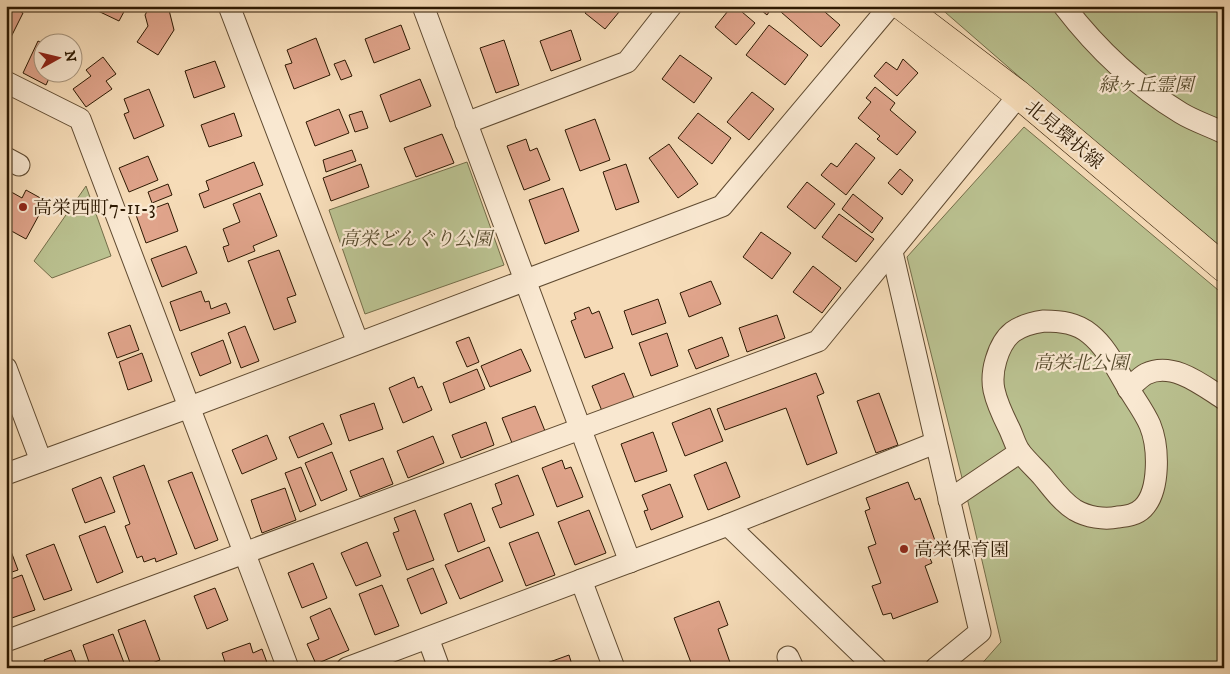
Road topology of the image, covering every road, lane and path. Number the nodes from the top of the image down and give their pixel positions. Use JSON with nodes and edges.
{"nodes":[{"id":1,"x":229,"y":6,"type":"edge"},
{"id":2,"x":422,"y":6,"type":"edge"},
{"id":3,"x":671,"y":6,"type":"edge"},
{"id":4,"x":890,"y":6,"type":"edge"},
{"id":5,"x":902,"y":6,"type":"edge"},
{"id":6,"x":1064,"y":6,"type":"edge"},
{"id":7,"x":6,"y":82,"type":"edge"},
{"id":8,"x":1019,"y":95,"type":"junction"},
{"id":9,"x":466,"y":123,"type":"junction"},
{"id":10,"x":1224,"y":132,"type":"edge"},
{"id":11,"x":892,"y":252,"type":"junction"},
{"id":12,"x":1224,"y":268,"type":"edge"},
{"id":13,"x":524,"y":282,"type":"junction"},
{"id":14,"x":358,"y":343,"type":"junction"},
{"id":15,"x":6,"y":368,"type":"edge"},
{"id":16,"x":1128,"y":389,"type":"junction"},
{"id":17,"x":1224,"y":398,"type":"edge"},
{"id":18,"x":190,"y":407,"type":"junction"},
{"id":19,"x":580,"y":430,"type":"junction"},
{"id":20,"x":935,"y":443,"type":"junction"},
{"id":21,"x":1020,"y":452,"type":"junction"},
{"id":22,"x":41,"y":461,"type":"junction"},
{"id":23,"x":6,"y":474,"type":"edge"},
{"id":24,"x":949,"y":500,"type":"junction"},
{"id":25,"x":728,"y":525,"type":"junction"},
{"id":26,"x":243,"y":554,"type":"junction"},
{"id":27,"x":630,"y":562,"type":"junction"},
{"id":28,"x":581,"y":580,"type":"junction"},
{"id":29,"x":428,"y":638,"type":"junction"},
{"id":30,"x":6,"y":641,"type":"edge"},
{"id":31,"x":288,"y":668,"type":"edge"},
{"id":32,"x":347,"y":668,"type":"edge"},
{"id":33,"x":439,"y":668,"type":"edge"},
{"id":34,"x":614,"y":668,"type":"edge"},
{"id":35,"x":876,"y":668,"type":"edge"},
{"id":36,"x":936,"y":668,"type":"edge"}],
"edges":[{"from":1,"to":14,"type":"street"},
{"from":2,"to":9,"type":"street"},
{"from":3,"to":9,"type":"street"},
{"from":4,"to":13,"type":"street"},
{"from":5,"to":8,"type":"main road","name":"北見環状線"},
{"from":6,"to":10,"type":"street"},
{"from":7,"to":18,"type":"street"},
{"from":8,"to":11,"type":"street"},
{"from":8,"to":12,"type":"main road","name":"北見環状線"},
{"from":9,"to":13,"type":"street"},
{"from":11,"to":19,"type":"street"},
{"from":11,"to":20,"type":"street"},
{"from":13,"to":14,"type":"street"},
{"from":13,"to":19,"type":"street"},
{"from":14,"to":18,"type":"street"},
{"from":15,"to":22,"type":"street"},
{"from":16,"to":17,"type":"street"},
{"from":16,"to":21,"type":"street"},
{"from":16,"to":21,"type":"street"},
{"from":18,"to":22,"type":"street"},
{"from":18,"to":26,"type":"street"},
{"from":19,"to":26,"type":"street"},
{"from":19,"to":27,"type":"street"},
{"from":20,"to":24,"type":"street"},
{"from":20,"to":25,"type":"street"},
{"from":21,"to":24,"type":"street"},
{"from":22,"to":23,"type":"street"},
{"from":24,"to":36,"type":"street"},
{"from":25,"to":27,"type":"street"},
{"from":25,"to":35,"type":"street"},
{"from":26,"to":30,"type":"street"},
{"from":26,"to":31,"type":"street"},
{"from":27,"to":28,"type":"street"},
{"from":28,"to":29,"type":"street"},
{"from":28,"to":34,"type":"street"},
{"from":29,"to":32,"type":"street"},
{"from":29,"to":33,"type":"street"}]}
